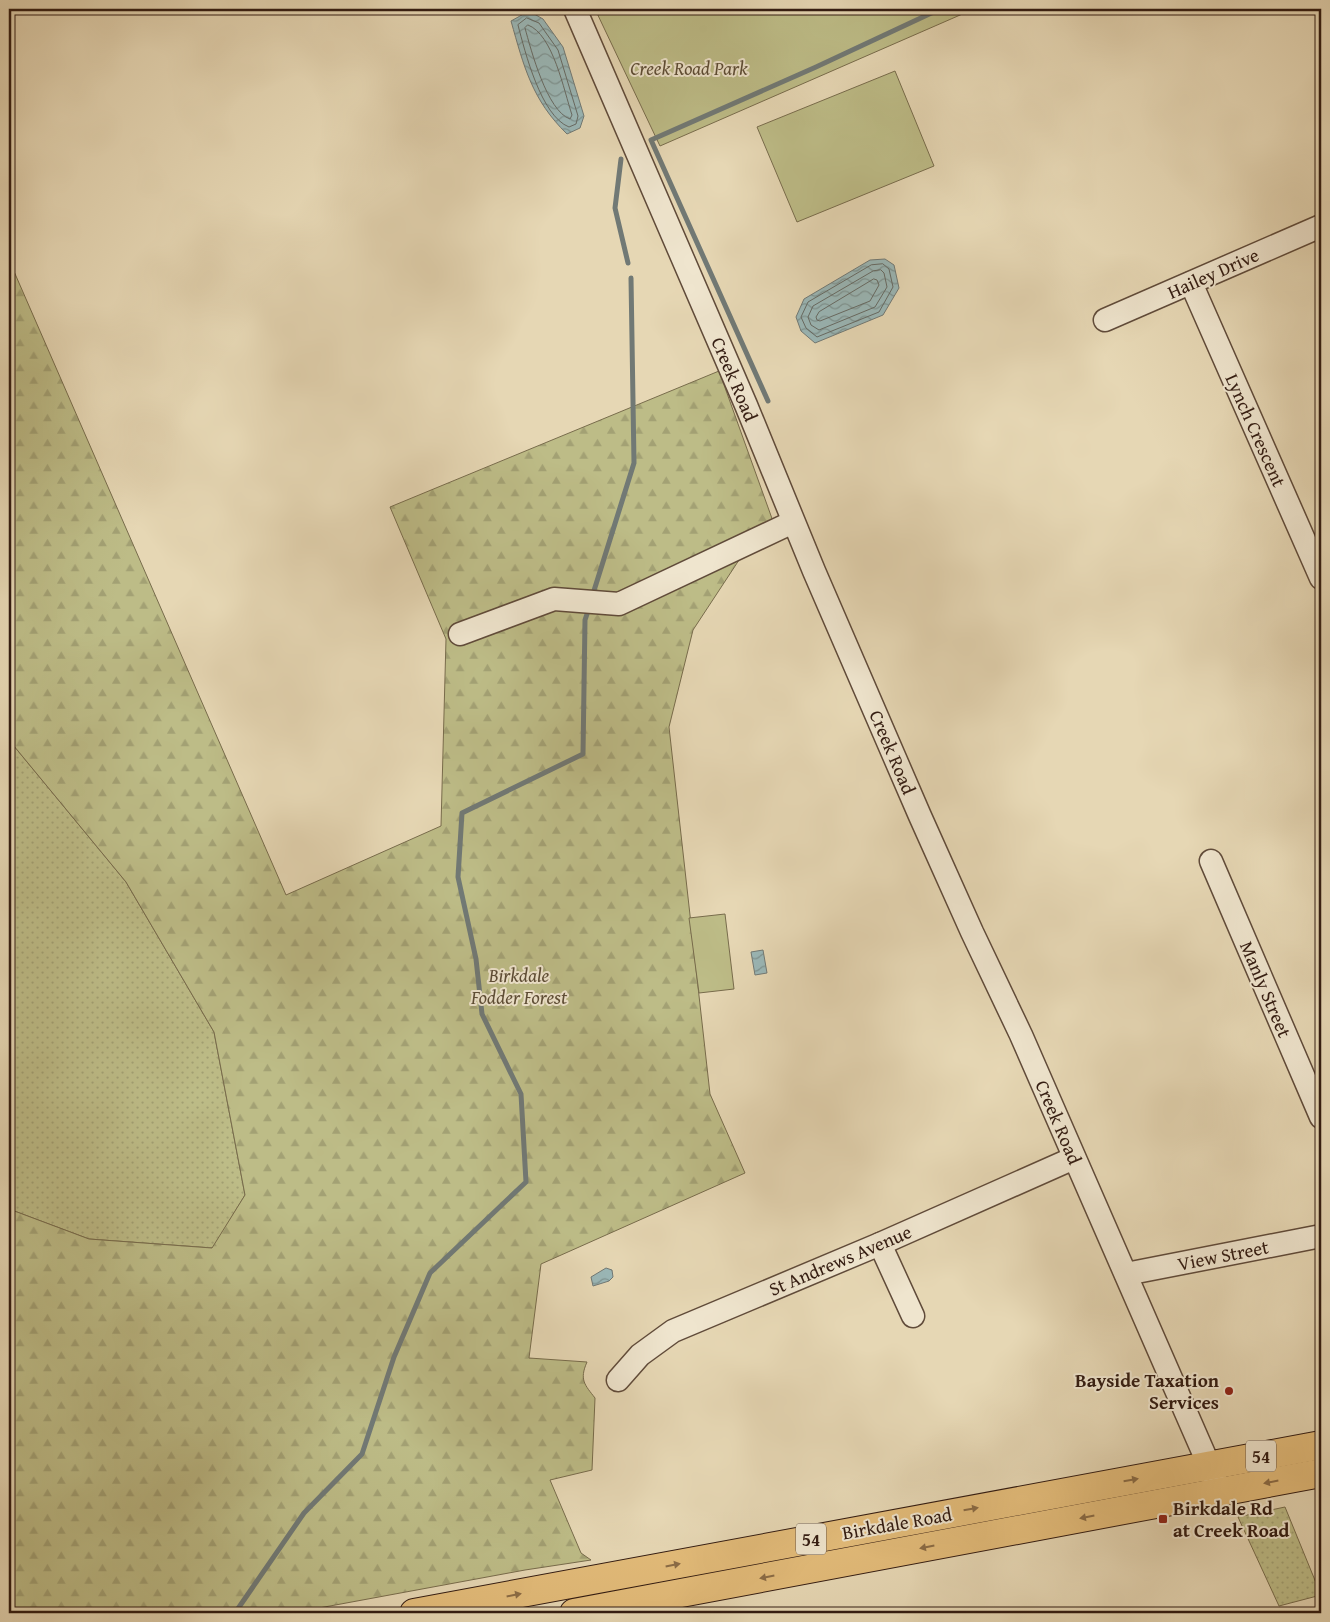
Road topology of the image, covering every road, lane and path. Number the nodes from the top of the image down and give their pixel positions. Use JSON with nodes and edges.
{"nodes":[{"id":1,"x":575,"y":9,"type":"edge"},
{"id":2,"x":1321,"y":226,"type":"edge"},
{"id":3,"x":1191,"y":283,"type":"junction"},
{"id":4,"x":1105,"y":320,"type":"dead end"},
{"id":5,"x":793,"y":522,"type":"junction"},
{"id":6,"x":1321,"y":578,"type":"edge"},
{"id":7,"x":460,"y":634,"type":"dead end"},
{"id":8,"x":1211,"y":861,"type":"dead end"},
{"id":9,"x":1321,"y":1117,"type":"edge"},
{"id":10,"x":1074,"y":1158,"type":"junction"},
{"id":11,"x":1321,"y":1236,"type":"edge"},
{"id":12,"x":880,"y":1244,"type":"junction"},
{"id":13,"x":1126,"y":1274,"type":"junction"},
{"id":14,"x":912,"y":1316,"type":"dead end"},
{"id":15,"x":618,"y":1380,"type":"dead end"},
{"id":16,"x":1321,"y":1445,"type":"edge"},
{"id":17,"x":1209,"y":1466,"type":"junction"},
{"id":18,"x":1321,"y":1473,"type":"edge"},
{"id":19,"x":1221,"y":1492,"type":"junction"},
{"id":20,"x":414,"y":1613,"type":"edge"},
{"id":21,"x":574,"y":1613,"type":"edge"}],
"edges":[{"from":1,"to":5,"type":"street","name":"Creek Road"},
{"from":2,"to":3,"type":"street","name":"Hailey Drive"},
{"from":3,"to":4,"type":"street","name":"Hailey Drive"},
{"from":3,"to":6,"type":"street","name":"Lynch Crescent"},
{"from":5,"to":7,"type":"street"},
{"from":5,"to":10,"type":"street","name":"Creek Road"},
{"from":8,"to":9,"type":"street","name":"Manly Street"},
{"from":10,"to":12,"type":"street","name":"St Andrews Avenue"},
{"from":10,"to":13,"type":"street","name":"Creek Road"},
{"from":11,"to":13,"type":"street","name":"View Street"},
{"from":12,"to":14,"type":"street"},
{"from":12,"to":15,"type":"street","name":"St Andrews Avenue"},
{"from":13,"to":17,"type":"street","name":"Creek Road"},
{"from":16,"to":17,"type":"main road","name":"Birkdale Road","number":"54"},
{"from":17,"to":19,"type":"street","name":"Creek Road"},
{"from":20,"to":17,"type":"main road","name":"Birkdale Road","number":"54","one_way":true},
{"from":18,"to":19,"type":"main road","name":"Birkdale Road","number":"54","one_way":true},
{"from":19,"to":21,"type":"main road","name":"Birkdale Road","number":"54","one_way":true}]}
